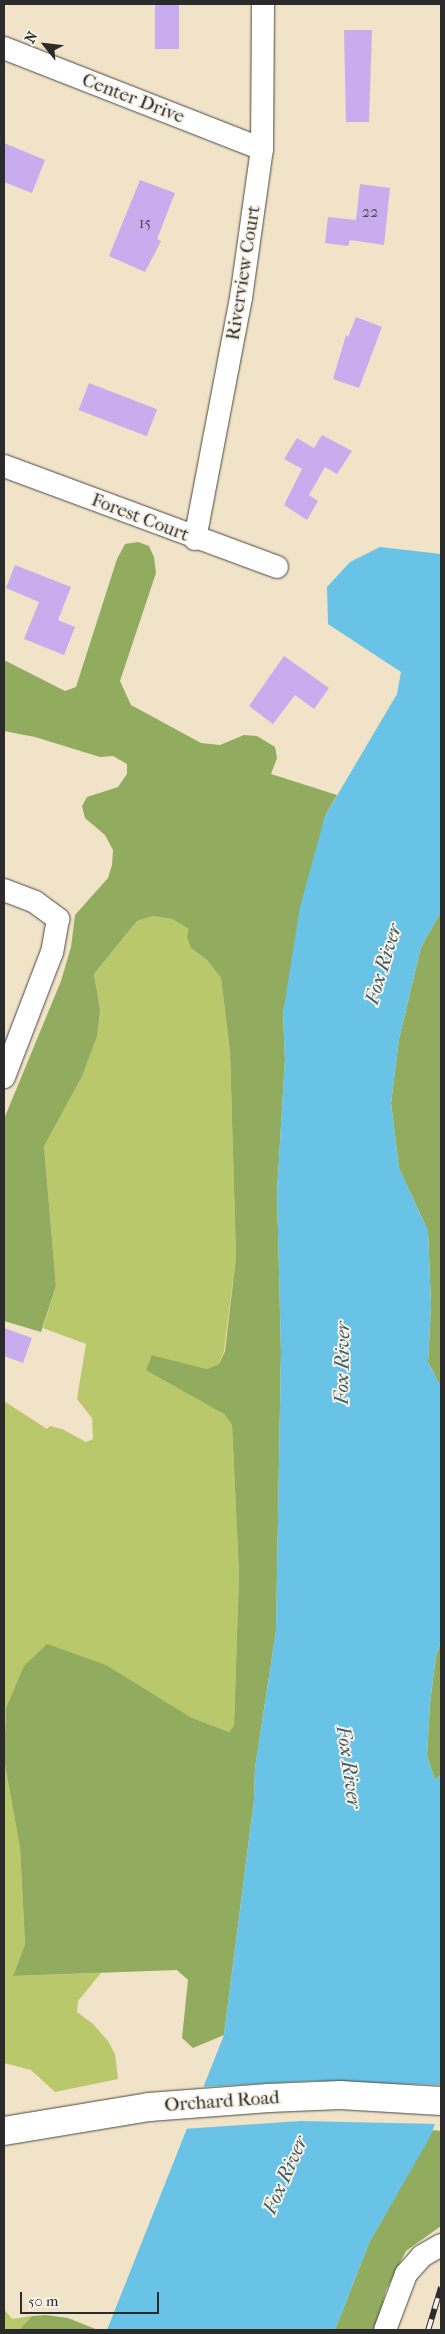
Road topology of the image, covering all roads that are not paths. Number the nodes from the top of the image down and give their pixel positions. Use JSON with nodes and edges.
{"nodes":[{"id":1,"x":263,"y":4,"type":"edge"},
{"id":2,"x":4,"y":48,"type":"edge"},
{"id":3,"x":262,"y":149,"type":"junction"},
{"id":4,"x":4,"y":466,"type":"edge"},
{"id":5,"x":195,"y":539,"type":"junction"},
{"id":6,"x":277,"y":568,"type":"dead end"},
{"id":7,"x":4,"y":890,"type":"edge"},
{"id":8,"x":4,"y":1077,"type":"edge"},
{"id":9,"x":441,"y":2101,"type":"edge"},
{"id":10,"x":8,"y":2130,"type":"edge"},
{"id":11,"x":441,"y":2245,"type":"edge"},
{"id":12,"x":385,"y":2330,"type":"edge"}],
"edges":[{"from":1,"to":3,"type":"street","name":"Riverview Court"},
{"from":2,"to":3,"type":"street","name":"Center Drive"},
{"from":3,"to":5,"type":"street","name":"Riverview Court"},
{"from":4,"to":5,"type":"street","name":"Forest Court"},
{"from":5,"to":6,"type":"street","name":"Forest Court"},
{"from":7,"to":8,"type":"street"},
{"from":9,"to":10,"type":"main road","name":"Orchard Road"},
{"from":11,"to":12,"type":"street"}]}
